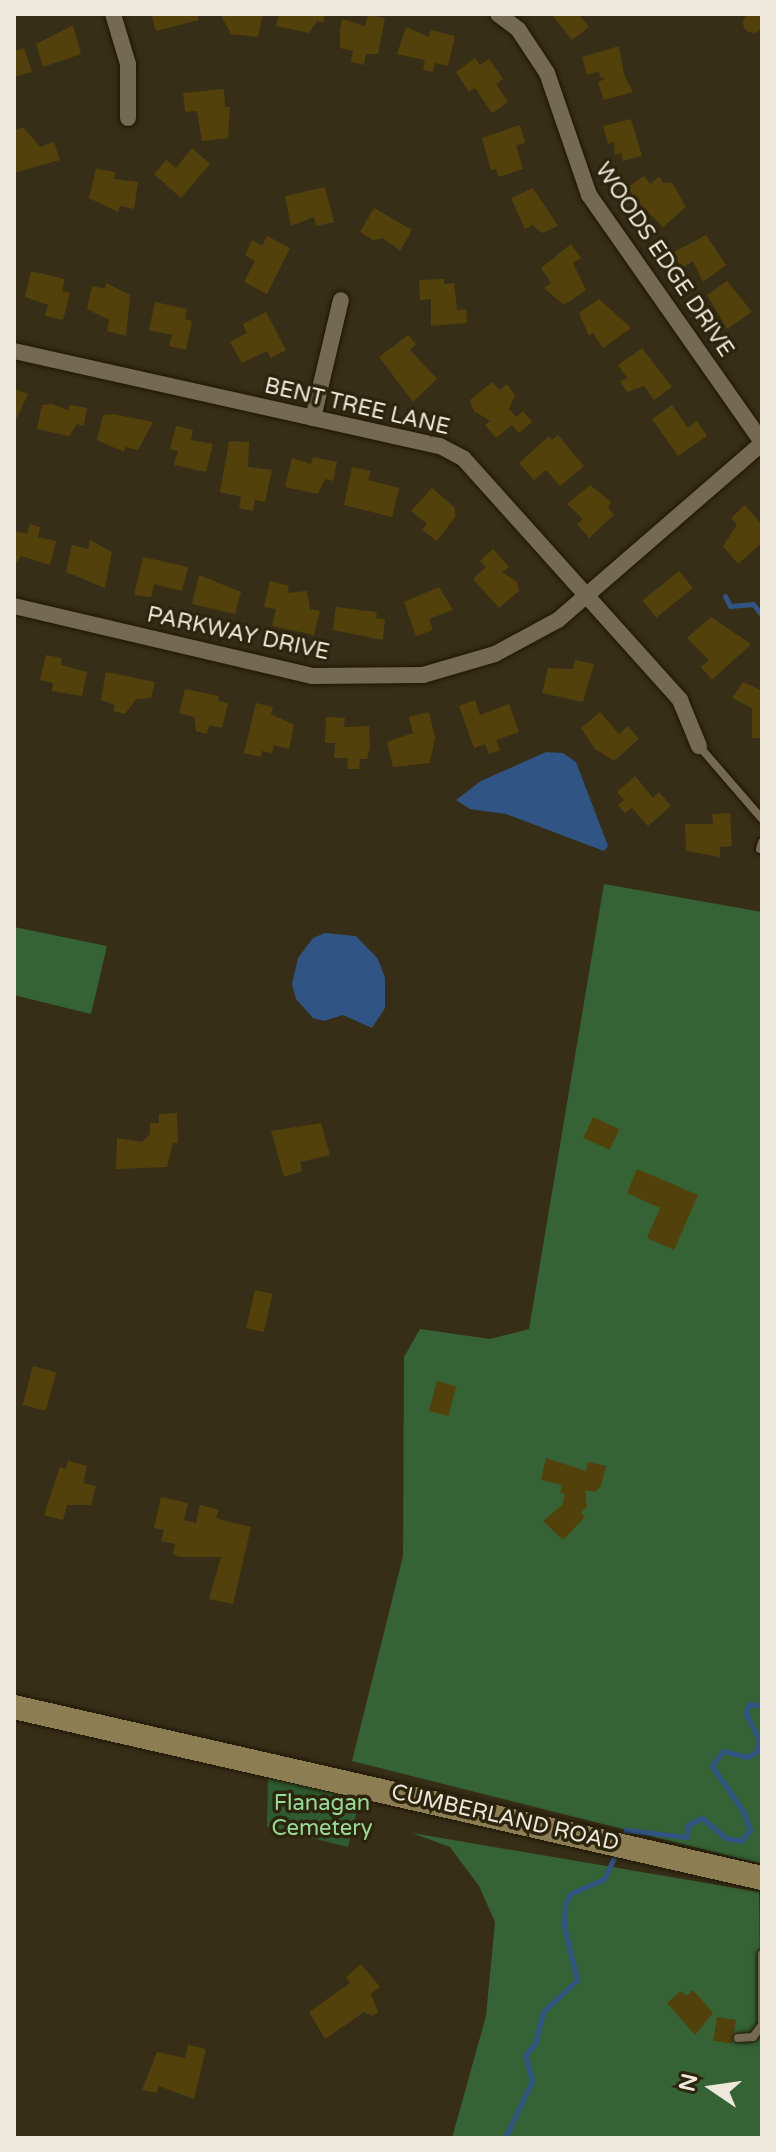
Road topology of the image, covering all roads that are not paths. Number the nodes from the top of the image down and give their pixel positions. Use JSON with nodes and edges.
{"nodes":[{"id":1,"x":113,"y":14,"type":"edge"},
{"id":2,"x":498,"y":14,"type":"edge"},
{"id":3,"x":128,"y":118,"type":"dead end"},
{"id":4,"x":341,"y":300,"type":"dead end"},
{"id":5,"x":14,"y":351,"type":"edge"},
{"id":6,"x":313,"y":418,"type":"junction"},
{"id":7,"x":762,"y":442,"type":"edge"},
{"id":8,"x":590,"y":593,"type":"junction"},
{"id":9,"x":14,"y":606,"type":"edge"},
{"id":10,"x":699,"y":746,"type":"joint"},
{"id":11,"x":762,"y":819,"type":"edge"},
{"id":12,"x":14,"y":1707,"type":"edge"},
{"id":13,"x":762,"y":1878,"type":"edge"},
{"id":14,"x":762,"y":1954,"type":"edge"},
{"id":15,"x":738,"y":2038,"type":"dead end"}],
"edges":[{"from":1,"to":3,"type":"street"},
{"from":2,"to":7,"type":"street","name":"WOODS EDGE DRIVE"},
{"from":4,"to":6,"type":"street"},
{"from":5,"to":6,"type":"street","name":"BENT TREE LANE"},
{"from":6,"to":8,"type":"street","name":"BENT TREE LANE"},
{"from":7,"to":8,"type":"street","name":"PARKWAY DRIVE"},
{"from":8,"to":9,"type":"street","name":"PARKWAY DRIVE"},
{"from":8,"to":10,"type":"street","name":"BENT TREE LANE"},
{"from":10,"to":11,"type":"lane"},
{"from":12,"to":13,"type":"main road","name":"CUMBERLAND ROAD"},
{"from":14,"to":15,"type":"lane"}]}
